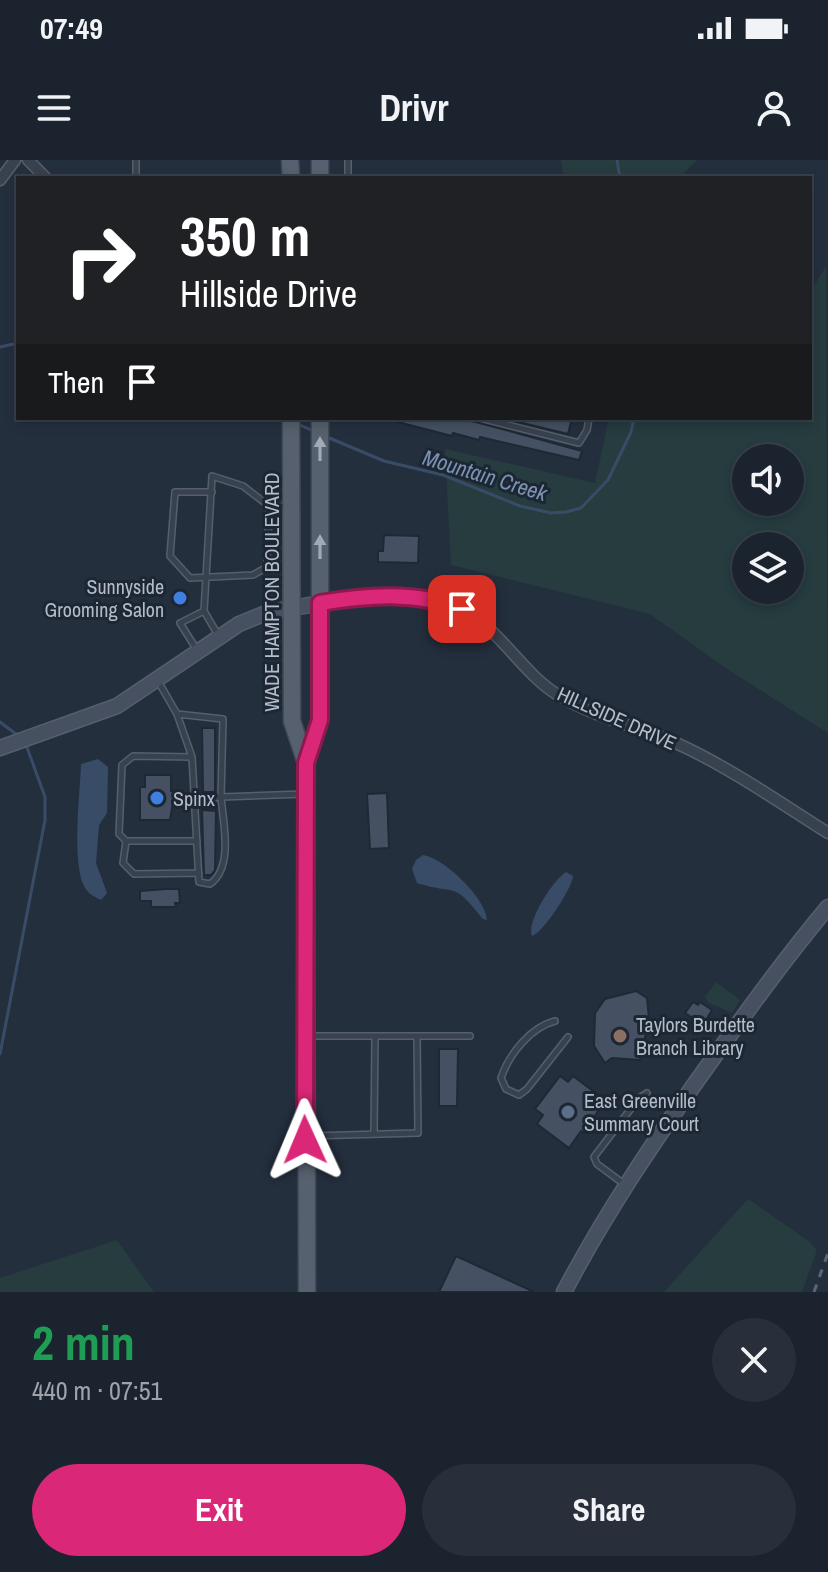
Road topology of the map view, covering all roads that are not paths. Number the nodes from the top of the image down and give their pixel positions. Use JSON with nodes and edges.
{"nodes":[{"id":1,"x":15,"y":160,"type":"edge"},
{"id":2,"x":28,"y":160,"type":"edge"},
{"id":3,"x":44,"y":176,"type":"edge"},
{"id":4,"x":0,"y":180,"type":"edge"},
{"id":5,"x":291,"y":420,"type":"edge"},
{"id":6,"x":320,"y":420,"type":"edge"},
{"id":7,"x":488,"y":420,"type":"edge"},
{"id":8,"x":589,"y":420,"type":"edge"},
{"id":9,"x":212,"y":492,"type":"junction"},
{"id":10,"x":269,"y":506,"type":"junction"},
{"id":11,"x":291,"y":507,"type":"junction"},
{"id":12,"x":208,"y":579,"type":"junction"},
{"id":13,"x":320,"y":603,"type":"junction"},
{"id":14,"x":291,"y":609,"type":"junction"},
{"id":15,"x":204,"y":611,"type":"junction"},
{"id":16,"x":218,"y":635,"type":"junction"},
{"id":17,"x":197,"y":650,"type":"junction"},
{"id":18,"x":158,"y":681,"type":"junction"},
{"id":19,"x":177,"y":714,"type":"junction"},
{"id":20,"x":0,"y":748,"type":"edge"},
{"id":21,"x":192,"y":757,"type":"junction"},
{"id":22,"x":306,"y":763,"type":"junction"},
{"id":23,"x":305,"y":794,"type":"junction"},
{"id":24,"x":221,"y":797,"type":"junction"},
{"id":25,"x":194,"y":799,"type":"junction"},
{"id":26,"x":828,"y":833,"type":"edge"},
{"id":27,"x":126,"y":841,"type":"junction"},
{"id":28,"x":197,"y":841,"type":"junction"},
{"id":29,"x":199,"y":873,"type":"junction"},
{"id":30,"x":828,"y":907,"type":"edge"},
{"id":31,"x":555,"y":1021,"type":"dead end"},
{"id":32,"x":305,"y":1036,"type":"junction"},
{"id":33,"x":375,"y":1036,"type":"junction"},
{"id":34,"x":417,"y":1036,"type":"junction"},
{"id":35,"x":470,"y":1036,"type":"dead end"},
{"id":36,"x":568,"y":1037,"type":"dead end"},
{"id":37,"x":647,"y":1093,"type":"dead end"},
{"id":38,"x":374,"y":1134,"type":"junction"},
{"id":39,"x":305,"y":1136,"type":"junction"},
{"id":40,"x":625,"y":1185,"type":"junction"},
{"id":41,"x":307,"y":1292,"type":"edge"},
{"id":42,"x":564,"y":1292,"type":"edge"}],
"edges":[{"from":1,"to":4,"type":"street"},
{"from":2,"to":3,"type":"street"},
{"from":5,"to":11,"type":"main road","name":"WADE HAMPTON BOULEVARD"},
{"from":13,"to":6,"type":"main road","name":"WADE HAMPTON BOULEVARD","one_way":true},
{"from":7,"to":8,"type":"lane"},
{"from":9,"to":10,"type":"lane"},
{"from":9,"to":12,"type":"lane"},
{"from":9,"to":12,"type":"lane"},
{"from":10,"to":11,"type":"lane"},
{"from":10,"to":12,"type":"lane"},
{"from":11,"to":14,"type":"main road","name":"WADE HAMPTON BOULEVARD"},
{"from":12,"to":15,"type":"lane"},
{"from":13,"to":14,"type":"street"},
{"from":13,"to":22,"type":"main road","name":"WADE HAMPTON BOULEVARD"},
{"from":13,"to":26,"type":"street","name":"HILLSIDE DRIVE"},
{"from":14,"to":16,"type":"street"},
{"from":14,"to":22,"type":"main road","name":"WADE HAMPTON BOULEVARD"},
{"from":15,"to":16,"type":"lane"},
{"from":15,"to":17,"type":"lane"},
{"from":16,"to":17,"type":"street"},
{"from":17,"to":18,"type":"street"},
{"from":18,"to":19,"type":"lane"},
{"from":18,"to":20,"type":"street"},
{"from":19,"to":21,"type":"lane"},
{"from":19,"to":24,"type":"lane"},
{"from":21,"to":25,"type":"lane"},
{"from":21,"to":27,"type":"lane"},
{"from":22,"to":23,"type":"main road","name":"WADE HAMPTON BOULEVARD"},
{"from":23,"to":24,"type":"lane"},
{"from":23,"to":32,"type":"main road","name":"WADE HAMPTON BOULEVARD"},
{"from":24,"to":25,"type":"lane"},
{"from":24,"to":29,"type":"lane"},
{"from":25,"to":28,"type":"lane"},
{"from":27,"to":28,"type":"lane"},
{"from":27,"to":29,"type":"lane"},
{"from":28,"to":29,"type":"lane"},
{"from":30,"to":40,"type":"street"},
{"from":31,"to":36,"type":"lane"},
{"from":32,"to":33,"type":"lane"},
{"from":32,"to":39,"type":"main road","name":"WADE HAMPTON BOULEVARD"},
{"from":33,"to":34,"type":"lane"},
{"from":33,"to":38,"type":"lane"},
{"from":34,"to":35,"type":"lane"},
{"from":34,"to":38,"type":"lane"},
{"from":37,"to":40,"type":"lane"},
{"from":38,"to":39,"type":"lane"},
{"from":39,"to":41,"type":"main road","name":"WADE HAMPTON BOULEVARD"},
{"from":40,"to":42,"type":"street"}]}
